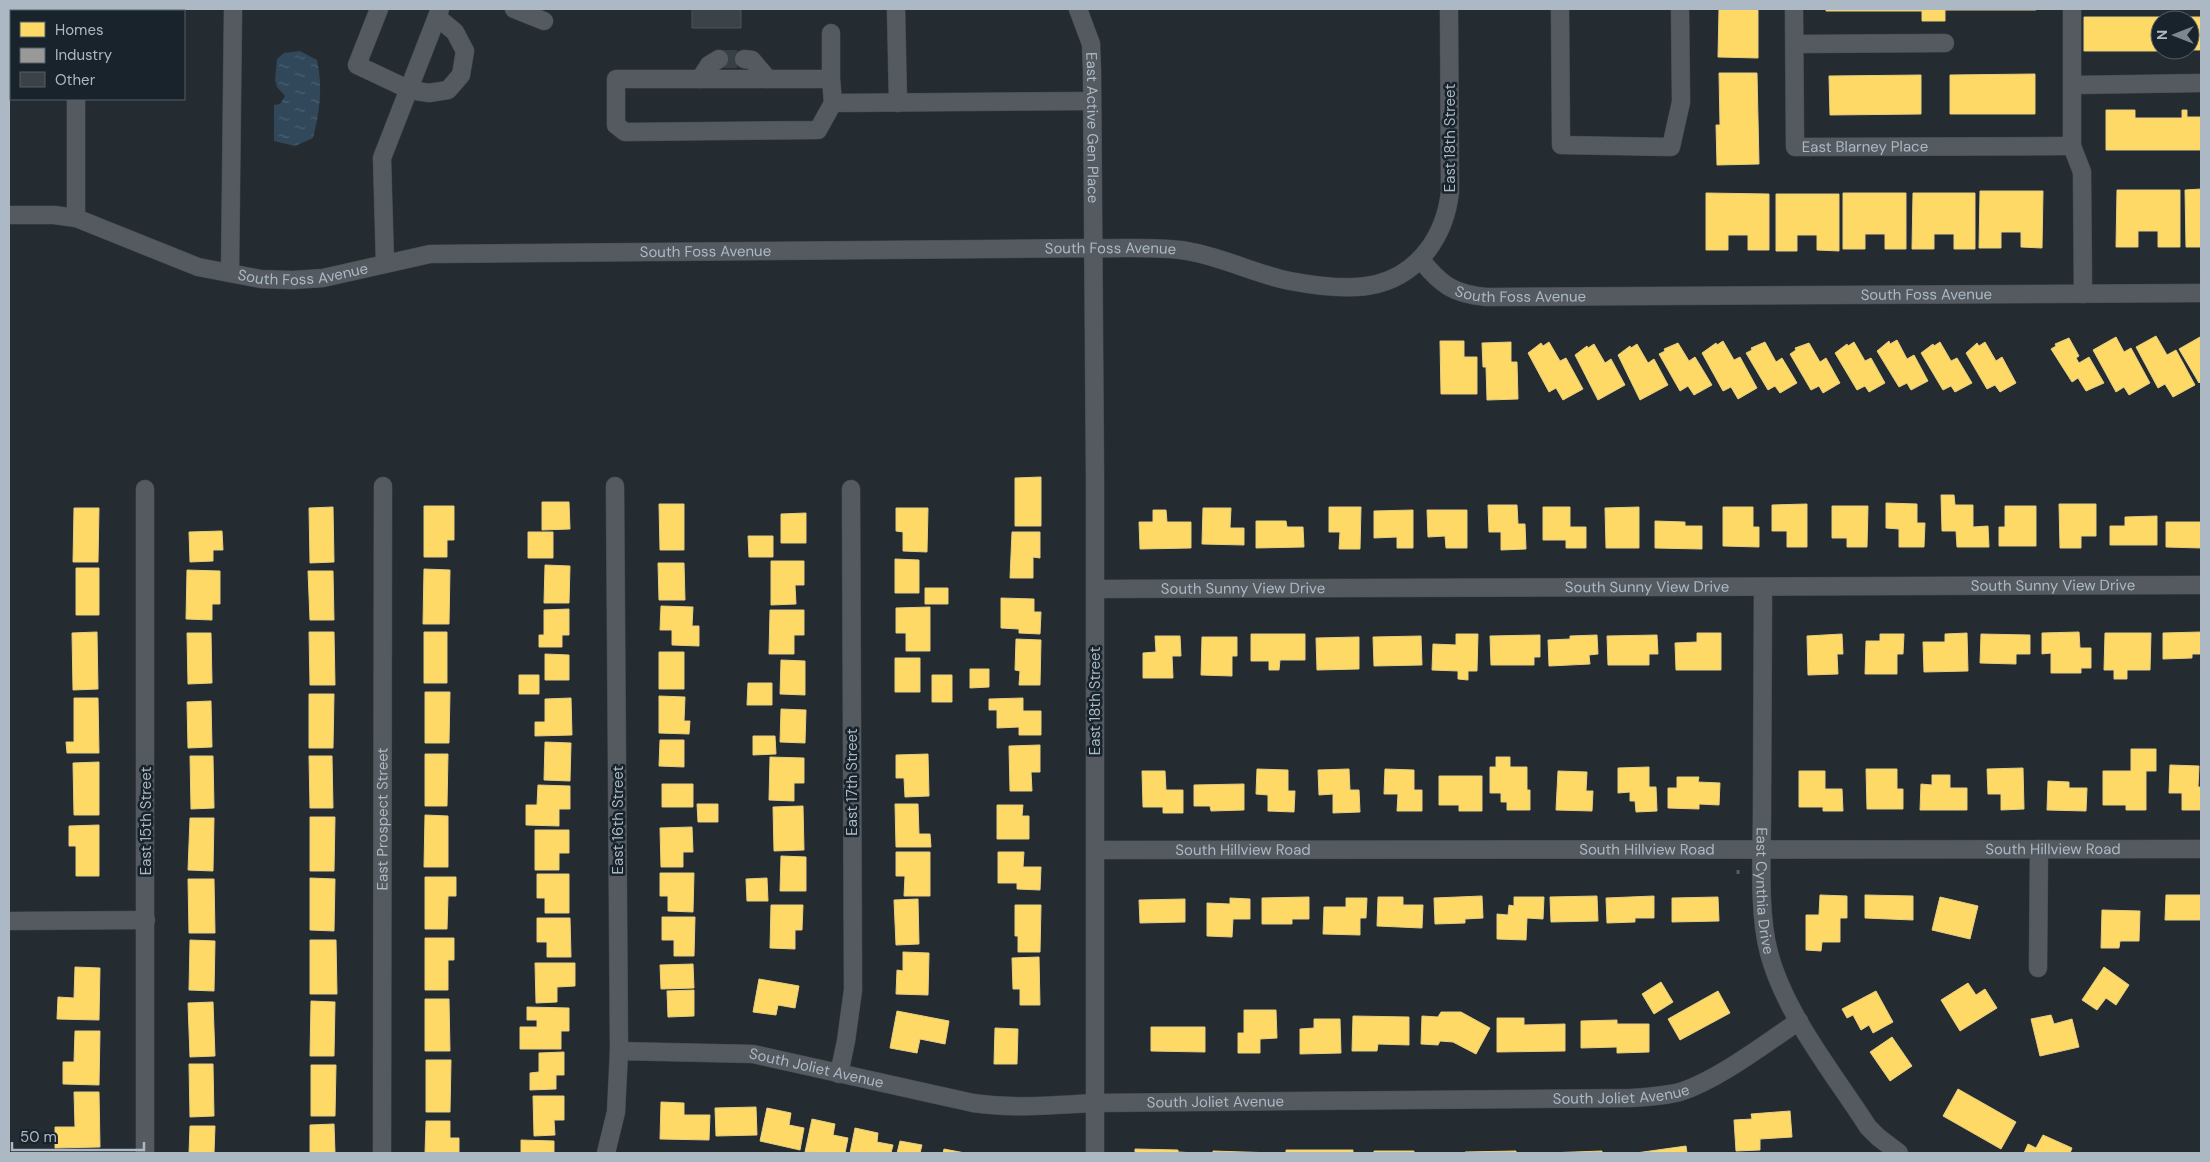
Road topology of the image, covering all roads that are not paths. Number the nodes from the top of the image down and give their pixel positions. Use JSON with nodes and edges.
{"nodes":[{"id":1,"x":233,"y":9,"type":"edge"},
{"id":2,"x":379,"y":9,"type":"edge"},
{"id":3,"x":514,"y":9,"type":"edge"},
{"id":4,"x":896,"y":9,"type":"edge"},
{"id":5,"x":1078,"y":9,"type":"edge"},
{"id":6,"x":1449,"y":9,"type":"edge"},
{"id":7,"x":1560,"y":9,"type":"edge"},
{"id":8,"x":1680,"y":9,"type":"edge"},
{"id":9,"x":1794,"y":9,"type":"edge"},
{"id":10,"x":2072,"y":9,"type":"edge"},
{"id":11,"x":438,"y":13,"type":"edge"},
{"id":12,"x":544,"y":21,"type":"dead end"},
{"id":13,"x":831,"y":33,"type":"dead end"},
{"id":14,"x":1945,"y":43,"type":"dead end"},
{"id":15,"x":1794,"y":44,"type":"junction"},
{"id":16,"x":718,"y":58,"type":"dead end"},
{"id":17,"x":744,"y":58,"type":"tunnel mouth"},
{"id":18,"x":768,"y":79,"type":"junction"},
{"id":19,"x":830,"y":79,"type":"junction"},
{"id":20,"x":700,"y":80,"type":"junction"},
{"id":21,"x":2201,"y":83,"type":"edge"},
{"id":22,"x":2073,"y":85,"type":"junction"},
{"id":23,"x":410,"y":90,"type":"junction"},
{"id":24,"x":76,"y":100,"type":"edge"},
{"id":25,"x":1092,"y":101,"type":"junction"},
{"id":26,"x":898,"y":102,"type":"junction"},
{"id":27,"x":833,"y":103,"type":"junction"},
{"id":28,"x":2072,"y":146,"type":"junction"},
{"id":29,"x":9,"y":214,"type":"edge"},
{"id":30,"x":76,"y":218,"type":"junction"},
{"id":31,"x":1092,"y":248,"type":"junction"},
{"id":32,"x":1422,"y":260,"type":"junction"},
{"id":33,"x":385,"y":264,"type":"junction"},
{"id":34,"x":230,"y":273,"type":"junction"},
{"id":35,"x":2083,"y":294,"type":"junction"},
{"id":36,"x":2201,"y":294,"type":"edge"},
{"id":37,"x":382,"y":486,"type":"dead end"},
{"id":38,"x":615,"y":486,"type":"dead end"},
{"id":39,"x":145,"y":489,"type":"dead end"},
{"id":40,"x":851,"y":489,"type":"dead end"},
{"id":41,"x":2201,"y":585,"type":"edge"},
{"id":42,"x":1763,"y":587,"type":"junction"},
{"id":43,"x":1094,"y":589,"type":"junction"},
{"id":44,"x":2039,"y":849,"type":"junction"},
{"id":45,"x":2201,"y":849,"type":"edge"},
{"id":46,"x":1094,"y":850,"type":"junction"},
{"id":47,"x":1762,"y":850,"type":"junction"},
{"id":48,"x":146,"y":920,"type":"junction"},
{"id":49,"x":9,"y":921,"type":"edge"},
{"id":50,"x":2038,"y":968,"type":"dead end"},
{"id":51,"x":1799,"y":1020,"type":"junction"},
{"id":52,"x":619,"y":1051,"type":"junction"},
{"id":53,"x":839,"y":1074,"type":"junction"},
{"id":54,"x":1095,"y":1103,"type":"junction"},
{"id":55,"x":145,"y":1153,"type":"edge"},
{"id":56,"x":382,"y":1153,"type":"edge"},
{"id":57,"x":606,"y":1153,"type":"edge"},
{"id":58,"x":1095,"y":1153,"type":"edge"},
{"id":59,"x":1899,"y":1153,"type":"edge"}],
"edges":[{"from":1,"to":34,"type":"street"},
{"from":2,"to":23,"type":"street"},
{"from":3,"to":12,"type":"street"},
{"from":4,"to":26,"type":"street"},
{"from":5,"to":25,"type":"street","name":"East Active Gen Place"},
{"from":6,"to":32,"type":"street","name":"East 18th Street"},
{"from":7,"to":8,"type":"street"},
{"from":9,"to":15,"type":"street","name":"East Blarney Place"},
{"from":10,"to":22,"type":"street"},
{"from":11,"to":23,"type":"street"},
{"from":11,"to":23,"type":"street"},
{"from":13,"to":19,"type":"street"},
{"from":14,"to":15,"type":"street"},
{"from":15,"to":28,"type":"street","name":"East Blarney Place"},
{"from":16,"to":20,"type":"street"},
{"from":17,"to":18,"type":"street"},
{"from":18,"to":19,"type":"street"},
{"from":18,"to":20,"type":"street"},
{"from":19,"to":27,"type":"street"},
{"from":20,"to":27,"type":"street"},
{"from":21,"to":22,"type":"street"},
{"from":22,"to":28,"type":"street"},
{"from":23,"to":33,"type":"street"},
{"from":24,"to":30,"type":"street"},
{"from":25,"to":26,"type":"street"},
{"from":25,"to":31,"type":"street","name":"East Active Gen Place"},
{"from":26,"to":27,"type":"street"},
{"from":28,"to":35,"type":"street"},
{"from":29,"to":30,"type":"street","name":"South Foss Avenue"},
{"from":30,"to":34,"type":"street","name":"South Foss Avenue"},
{"from":31,"to":32,"type":"street","name":"South Foss Avenue"},
{"from":31,"to":33,"type":"street","name":"South Foss Avenue"},
{"from":31,"to":43,"type":"street","name":"East 18th Street"},
{"from":32,"to":35,"type":"street","name":"South Foss Avenue"},
{"from":33,"to":34,"type":"street","name":"South Foss Avenue"},
{"from":35,"to":36,"type":"street","name":"South Foss Avenue"},
{"from":37,"to":56,"type":"street","name":"East Prospect Street"},
{"from":38,"to":52,"type":"street","name":"East 16th Street"},
{"from":39,"to":48,"type":"street","name":"East 15th Street"},
{"from":40,"to":53,"type":"street","name":"East 17th Street"},
{"from":41,"to":42,"type":"street","name":"South Sunny View Drive"},
{"from":42,"to":43,"type":"street","name":"South Sunny View Drive"},
{"from":42,"to":47,"type":"street","name":"East Cynthia Drive"},
{"from":43,"to":46,"type":"street","name":"East 18th Street"},
{"from":44,"to":45,"type":"street","name":"South Hillview Road"},
{"from":44,"to":47,"type":"street","name":"South Hillview Road"},
{"from":44,"to":50,"type":"street"},
{"from":46,"to":47,"type":"street","name":"South Hillview Road"},
{"from":46,"to":54,"type":"street","name":"East 18th Street"},
{"from":47,"to":51,"type":"street","name":"East Cynthia Drive"},
{"from":48,"to":49,"type":"street"},
{"from":48,"to":55,"type":"street","name":"East 15th Street"},
{"from":51,"to":54,"type":"street","name":"South Joliet Avenue"},
{"from":51,"to":59,"type":"street","name":"East Cynthia Drive"},
{"from":52,"to":53,"type":"street","name":"South Joliet Avenue"},
{"from":52,"to":57,"type":"street","name":"East 16th Street"},
{"from":53,"to":54,"type":"street","name":"South Joliet Avenue"},
{"from":54,"to":58,"type":"street","name":"East 18th Street"}]}
